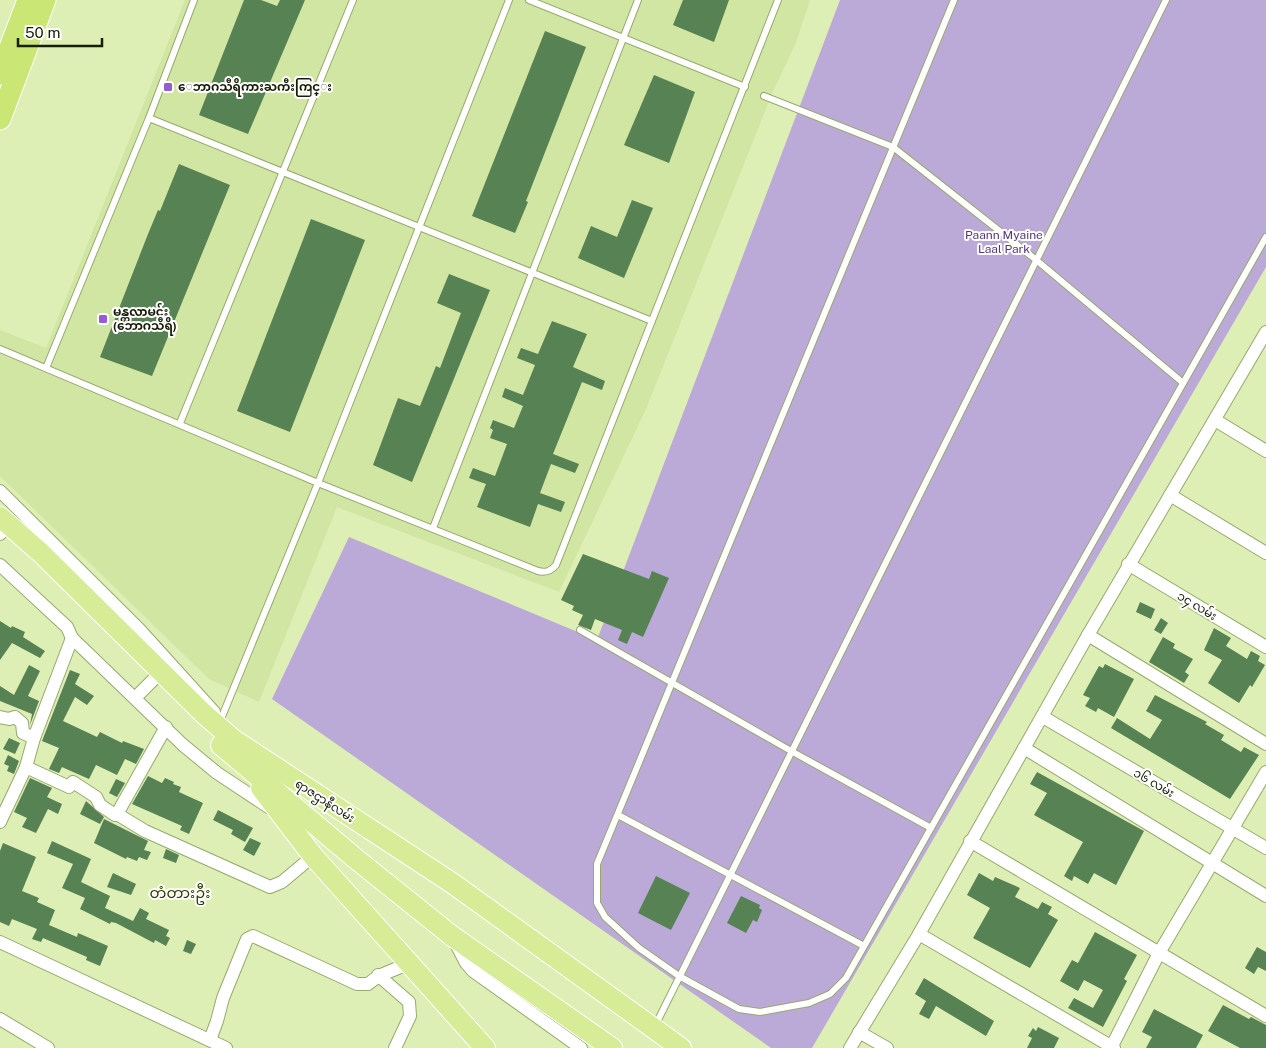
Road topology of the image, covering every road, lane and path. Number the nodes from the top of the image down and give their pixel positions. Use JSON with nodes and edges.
{"nodes":[{"id":1,"x":28,"y":0,"type":"edge"},
{"id":2,"x":45,"y":0,"type":"edge"},
{"id":3,"x":194,"y":0,"type":"edge"},
{"id":4,"x":353,"y":0,"type":"edge"},
{"id":5,"x":509,"y":0,"type":"edge"},
{"id":6,"x":529,"y":0,"type":"edge"},
{"id":7,"x":638,"y":0,"type":"edge"},
{"id":8,"x":778,"y":0,"type":"edge"},
{"id":9,"x":954,"y":0,"type":"edge"},
{"id":10,"x":1166,"y":0,"type":"edge"},
{"id":11,"x":622,"y":38,"type":"junction"},
{"id":12,"x":0,"y":74,"type":"edge"},
{"id":13,"x":744,"y":87,"type":"junction"},
{"id":14,"x":764,"y":96,"type":"dead end"},
{"id":15,"x":149,"y":118,"type":"junction"},
{"id":16,"x":0,"y":119,"type":"edge"},
{"id":17,"x":892,"y":147,"type":"junction"},
{"id":18,"x":283,"y":171,"type":"junction"},
{"id":19,"x":420,"y":226,"type":"junction"},
{"id":20,"x":1266,"y":237,"type":"edge"},
{"id":21,"x":1035,"y":259,"type":"junction"},
{"id":22,"x":531,"y":272,"type":"junction"},
{"id":23,"x":652,"y":321,"type":"junction"},
{"id":24,"x":1266,"y":332,"type":"edge"},
{"id":25,"x":0,"y":349,"type":"edge"},
{"id":26,"x":46,"y":368,"type":"junction"},
{"id":27,"x":1182,"y":382,"type":"junction"},
{"id":28,"x":1215,"y":420,"type":"junction"},
{"id":29,"x":180,"y":423,"type":"junction"},
{"id":30,"x":1266,"y":451,"type":"edge"},
{"id":31,"x":318,"y":483,"type":"junction"},
{"id":32,"x":0,"y":491,"type":"edge"},
{"id":33,"x":1170,"y":496,"type":"junction"},
{"id":34,"x":433,"y":528,"type":"junction"},
{"id":35,"x":0,"y":529,"type":"edge"},
{"id":36,"x":1266,"y":553,"type":"edge"},
{"id":37,"x":1128,"y":564,"type":"junction"},
{"id":38,"x":0,"y":565,"type":"edge"},
{"id":39,"x":580,"y":630,"type":"dead end"},
{"id":40,"x":1088,"y":634,"type":"junction"},
{"id":41,"x":72,"y":638,"type":"junction"},
{"id":42,"x":1266,"y":647,"type":"edge"},
{"id":43,"x":154,"y":679,"type":"junction"},
{"id":44,"x":672,"y":684,"type":"junction"},
{"id":45,"x":136,"y":698,"type":"junction"},
{"id":46,"x":0,"y":717,"type":"edge"},
{"id":47,"x":1043,"y":717,"type":"junction"},
{"id":48,"x":221,"y":719,"type":"junction"},
{"id":49,"x":166,"y":727,"type":"junction"},
{"id":50,"x":34,"y":738,"type":"junction"},
{"id":51,"x":234,"y":740,"type":"junction"},
{"id":52,"x":1266,"y":744,"type":"edge"},
{"id":53,"x":1024,"y":748,"type":"junction"},
{"id":54,"x":791,"y":751,"type":"junction"},
{"id":55,"x":244,"y":765,"type":"junction"},
{"id":56,"x":26,"y":766,"type":"junction"},
{"id":57,"x":1266,"y":772,"type":"edge"},
{"id":58,"x":117,"y":814,"type":"junction"},
{"id":59,"x":618,"y":815,"type":"junction"},
{"id":60,"x":281,"y":816,"type":"junction"},
{"id":61,"x":0,"y":822,"type":"edge"},
{"id":62,"x":931,"y":828,"type":"junction"},
{"id":63,"x":1233,"y":829,"type":"junction"},
{"id":64,"x":970,"y":841,"type":"junction"},
{"id":65,"x":1266,"y":848,"type":"edge"},
{"id":66,"x":314,"y":856,"type":"junction"},
{"id":67,"x":1213,"y":865,"type":"junction"},
{"id":68,"x":730,"y":875,"type":"junction"},
{"id":69,"x":1266,"y":896,"type":"edge"},
{"id":70,"x":919,"y":934,"type":"junction"},
{"id":71,"x":452,"y":936,"type":"junction"},
{"id":72,"x":0,"y":942,"type":"edge"},
{"id":73,"x":864,"y":946,"type":"junction"},
{"id":74,"x":1159,"y":953,"type":"junction"},
{"id":75,"x":410,"y":963,"type":"junction"},
{"id":76,"x":378,"y":975,"type":"junction"},
{"id":77,"x":679,"y":976,"type":"junction"},
{"id":78,"x":1266,"y":1016,"type":"edge"},
{"id":79,"x":0,"y":1019,"type":"edge"},
{"id":80,"x":654,"y":1028,"type":"junction"},
{"id":81,"x":859,"y":1032,"type":"junction"},
{"id":82,"x":210,"y":1040,"type":"junction"},
{"id":83,"x":48,"y":1048,"type":"edge"},
{"id":84,"x":226,"y":1048,"type":"edge"},
{"id":85,"x":395,"y":1048,"type":"edge"},
{"id":86,"x":485,"y":1048,"type":"edge"},
{"id":87,"x":581,"y":1048,"type":"edge"},
{"id":88,"x":612,"y":1048,"type":"edge"},
{"id":89,"x":681,"y":1048,"type":"edge"},
{"id":90,"x":850,"y":1048,"type":"edge"},
{"id":91,"x":887,"y":1048,"type":"edge"},
{"id":92,"x":1112,"y":1048,"type":"edge"}],
"edges":[{"from":1,"to":12,"type":"highway"},
{"from":2,"to":16,"type":"highway"},
{"from":3,"to":15,"type":"lane"},
{"from":4,"to":18,"type":"lane"},
{"from":5,"to":19,"type":"lane"},
{"from":6,"to":11,"type":"lane"},
{"from":7,"to":11,"type":"lane"},
{"from":8,"to":13,"type":"lane"},
{"from":9,"to":17,"type":"lane"},
{"from":10,"to":21,"type":"lane"},
{"from":11,"to":13,"type":"lane"},
{"from":11,"to":22,"type":"lane"},
{"from":13,"to":23,"type":"lane"},
{"from":14,"to":17,"type":"lane"},
{"from":15,"to":18,"type":"lane"},
{"from":15,"to":26,"type":"lane"},
{"from":17,"to":21,"type":"lane"},
{"from":17,"to":44,"type":"lane"},
{"from":18,"to":19,"type":"lane"},
{"from":18,"to":29,"type":"lane"},
{"from":19,"to":22,"type":"lane"},
{"from":19,"to":31,"type":"lane"},
{"from":20,"to":27,"type":"lane"},
{"from":21,"to":27,"type":"lane"},
{"from":21,"to":54,"type":"lane"},
{"from":22,"to":23,"type":"lane"},
{"from":22,"to":34,"type":"lane"},
{"from":23,"to":34,"type":"lane"},
{"from":24,"to":28,"type":"street"},
{"from":25,"to":26,"type":"lane"},
{"from":26,"to":29,"type":"lane"},
{"from":27,"to":62,"type":"lane"},
{"from":28,"to":30,"type":"street"},
{"from":28,"to":33,"type":"street"},
{"from":29,"to":31,"type":"lane"},
{"from":31,"to":34,"type":"lane"},
{"from":31,"to":48,"type":"lane"},
{"from":32,"to":48,"type":"street"},
{"from":33,"to":36,"type":"street"},
{"from":33,"to":37,"type":"street"},
{"from":35,"to":43,"type":"main road","name":"ရာဇဌာနီလမ်း"},
{"from":35,"to":51,"type":"main road","name":"ရာဇဌာနီလမ်း"},
{"from":37,"to":40,"type":"street"},
{"from":37,"to":42,"type":"street","name":"၁၄ လမ်း"},
{"from":38,"to":41,"type":"street"},
{"from":39,"to":44,"type":"lane"},
{"from":40,"to":47,"type":"street"},
{"from":40,"to":52,"type":"street"},
{"from":41,"to":45,"type":"street"},
{"from":41,"to":50,"type":"street"},
{"from":43,"to":45,"type":"street"},
{"from":43,"to":55,"type":"main road","name":"ရာဇဌာနီလမ်း"},
{"from":44,"to":54,"type":"lane"},
{"from":44,"to":59,"type":"lane"},
{"from":45,"to":49,"type":"street"},
{"from":46,"to":50,"type":"street"},
{"from":47,"to":53,"type":"street"},
{"from":47,"to":63,"type":"street","name":"၁၆ လမ်း"},
{"from":48,"to":51,"type":"street"},
{"from":49,"to":58,"type":"street"},
{"from":49,"to":60,"type":"street"},
{"from":50,"to":56,"type":"street"},
{"from":51,"to":55,"type":"main road"},
{"from":51,"to":80,"type":"main road","name":"ရာဇဌာနီလမ်း"},
{"from":53,"to":64,"type":"street"},
{"from":53,"to":67,"type":"street"},
{"from":54,"to":62,"type":"lane"},
{"from":54,"to":68,"type":"lane"},
{"from":55,"to":60,"type":"main road"},
{"from":55,"to":71,"type":"main road","name":"ရာဇဌာနီလမ်း"},
{"from":56,"to":58,"type":"street"},
{"from":56,"to":61,"type":"street"},
{"from":57,"to":63,"type":"street"},
{"from":58,"to":66,"type":"street"},
{"from":59,"to":68,"type":"lane"},
{"from":59,"to":77,"type":"lane"},
{"from":60,"to":66,"type":"main road"},
{"from":62,"to":73,"type":"lane"},
{"from":63,"to":65,"type":"street","name":"၁၆ လမ်း"},
{"from":63,"to":67,"type":"street"},
{"from":64,"to":70,"type":"street"},
{"from":64,"to":74,"type":"street"},
{"from":66,"to":75,"type":"main road"},
{"from":67,"to":69,"type":"street"},
{"from":67,"to":74,"type":"street"},
{"from":68,"to":73,"type":"lane"},
{"from":68,"to":77,"type":"lane"},
{"from":70,"to":81,"type":"street"},
{"from":70,"to":92,"type":"street"},
{"from":71,"to":87,"type":"street"},
{"from":71,"to":88,"type":"main road","name":"ရာဇဌာနီလမ်း"},
{"from":72,"to":82,"type":"street"},
{"from":73,"to":77,"type":"lane"},
{"from":74,"to":78,"type":"street"},
{"from":74,"to":92,"type":"street"},
{"from":75,"to":76,"type":"street"},
{"from":75,"to":86,"type":"main road"},
{"from":76,"to":82,"type":"street"},
{"from":76,"to":85,"type":"street"},
{"from":77,"to":80,"type":"lane"},
{"from":79,"to":83,"type":"street"},
{"from":80,"to":89,"type":"main road","name":"ရာဇဌာနီလမ်း"},
{"from":81,"to":90,"type":"street"},
{"from":81,"to":91,"type":"street"},
{"from":82,"to":84,"type":"street"}]}
